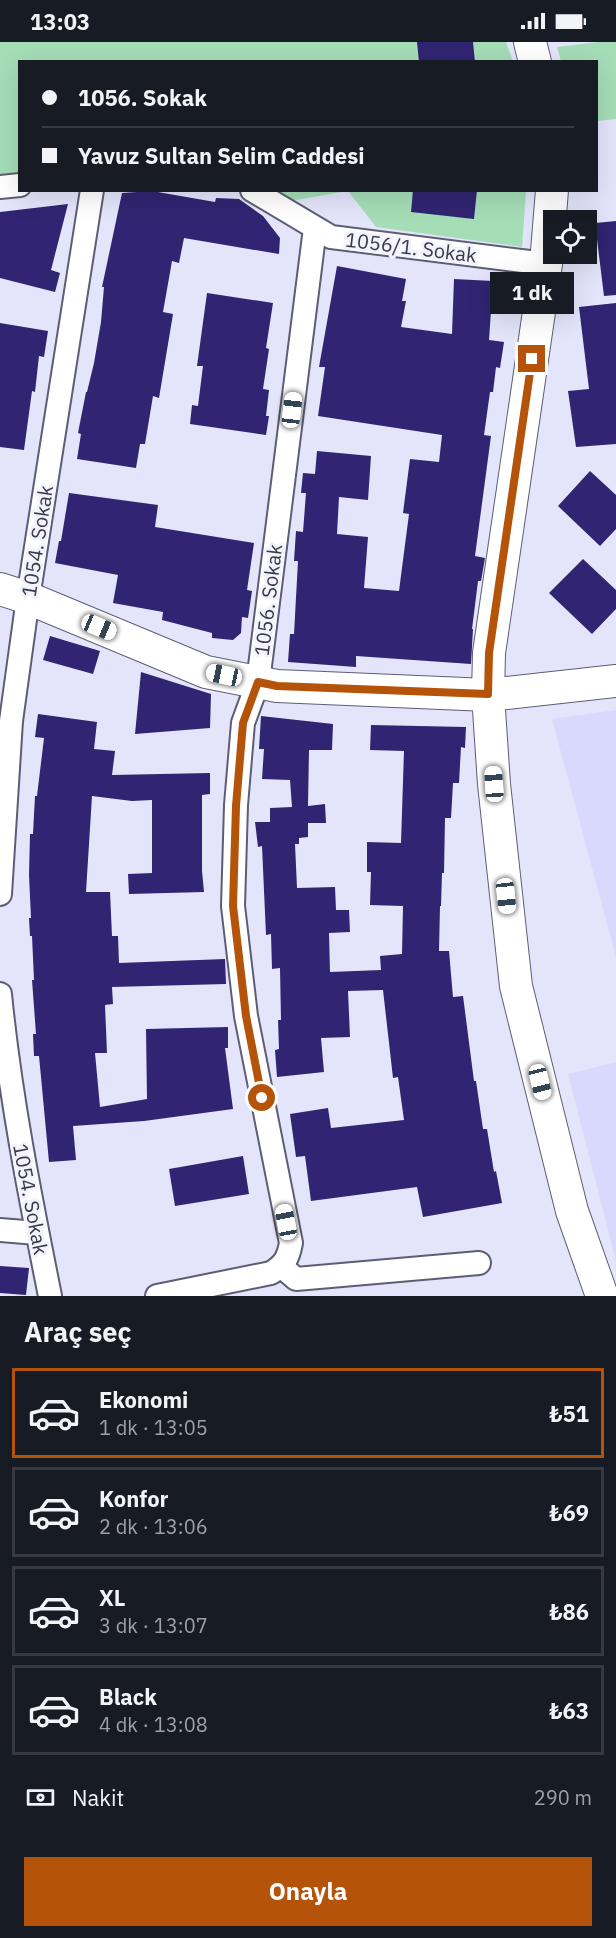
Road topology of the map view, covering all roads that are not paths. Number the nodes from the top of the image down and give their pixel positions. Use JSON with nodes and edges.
{"nodes":[{"id":1,"x":530,"y":42,"type":"edge"},
{"id":2,"x":535,"y":60,"type":"edge"},
{"id":3,"x":18,"y":185,"type":"edge"},
{"id":4,"x":0,"y":187,"type":"edge"},
{"id":5,"x":92,"y":192,"type":"edge"},
{"id":6,"x":255,"y":192,"type":"edge"},
{"id":7,"x":552,"y":192,"type":"edge"},
{"id":8,"x":550,"y":210,"type":"edge"},
{"id":9,"x":315,"y":228,"type":"junction"},
{"id":10,"x":543,"y":264,"type":"edge"},
{"id":11,"x":546,"y":264,"type":"edge"},
{"id":12,"x":14,"y":594,"type":"edge"},
{"id":13,"x":616,"y":681,"type":"edge"},
{"id":14,"x":258,"y":682,"type":"junction"},
{"id":15,"x":488,"y":694,"type":"junction"},
{"id":16,"x":0,"y":894,"type":"edge"},
{"id":17,"x":0,"y":994,"type":"edge"},
{"id":18,"x":0,"y":1230,"type":"edge"},
{"id":19,"x":37,"y":1233,"type":"junction"},
{"id":20,"x":479,"y":1263,"type":"dead end"},
{"id":21,"x":281,"y":1266,"type":"junction"},
{"id":22,"x":50,"y":1296,"type":"edge"},
{"id":23,"x":157,"y":1296,"type":"edge"},
{"id":24,"x":602,"y":1296,"type":"edge"}],
"edges":[{"from":1,"to":2,"type":"main road"},
{"from":3,"to":4,"type":"street"},
{"from":5,"to":12,"type":"street","name":"1054. Sokak"},
{"from":6,"to":9,"type":"street","name":"1056/1. Sokak"},
{"from":7,"to":8,"type":"main road"},
{"from":9,"to":10,"type":"street","name":"1056/1. Sokak"},
{"from":9,"to":14,"type":"street","name":"1056. Sokak"},
{"from":11,"to":15,"type":"main road"},
{"from":12,"to":14,"type":"main road"},
{"from":12,"to":16,"type":"street","name":"1054. Sokak"},
{"from":13,"to":15,"type":"main road"},
{"from":14,"to":15,"type":"main road"},
{"from":14,"to":21,"type":"street","name":"1056. Sokak"},
{"from":15,"to":24,"type":"main road"},
{"from":17,"to":19,"type":"street","name":"1054. Sokak"},
{"from":18,"to":19,"type":"street"},
{"from":19,"to":22,"type":"street","name":"1054. Sokak"},
{"from":20,"to":21,"type":"street"},
{"from":21,"to":23,"type":"street"}]}
